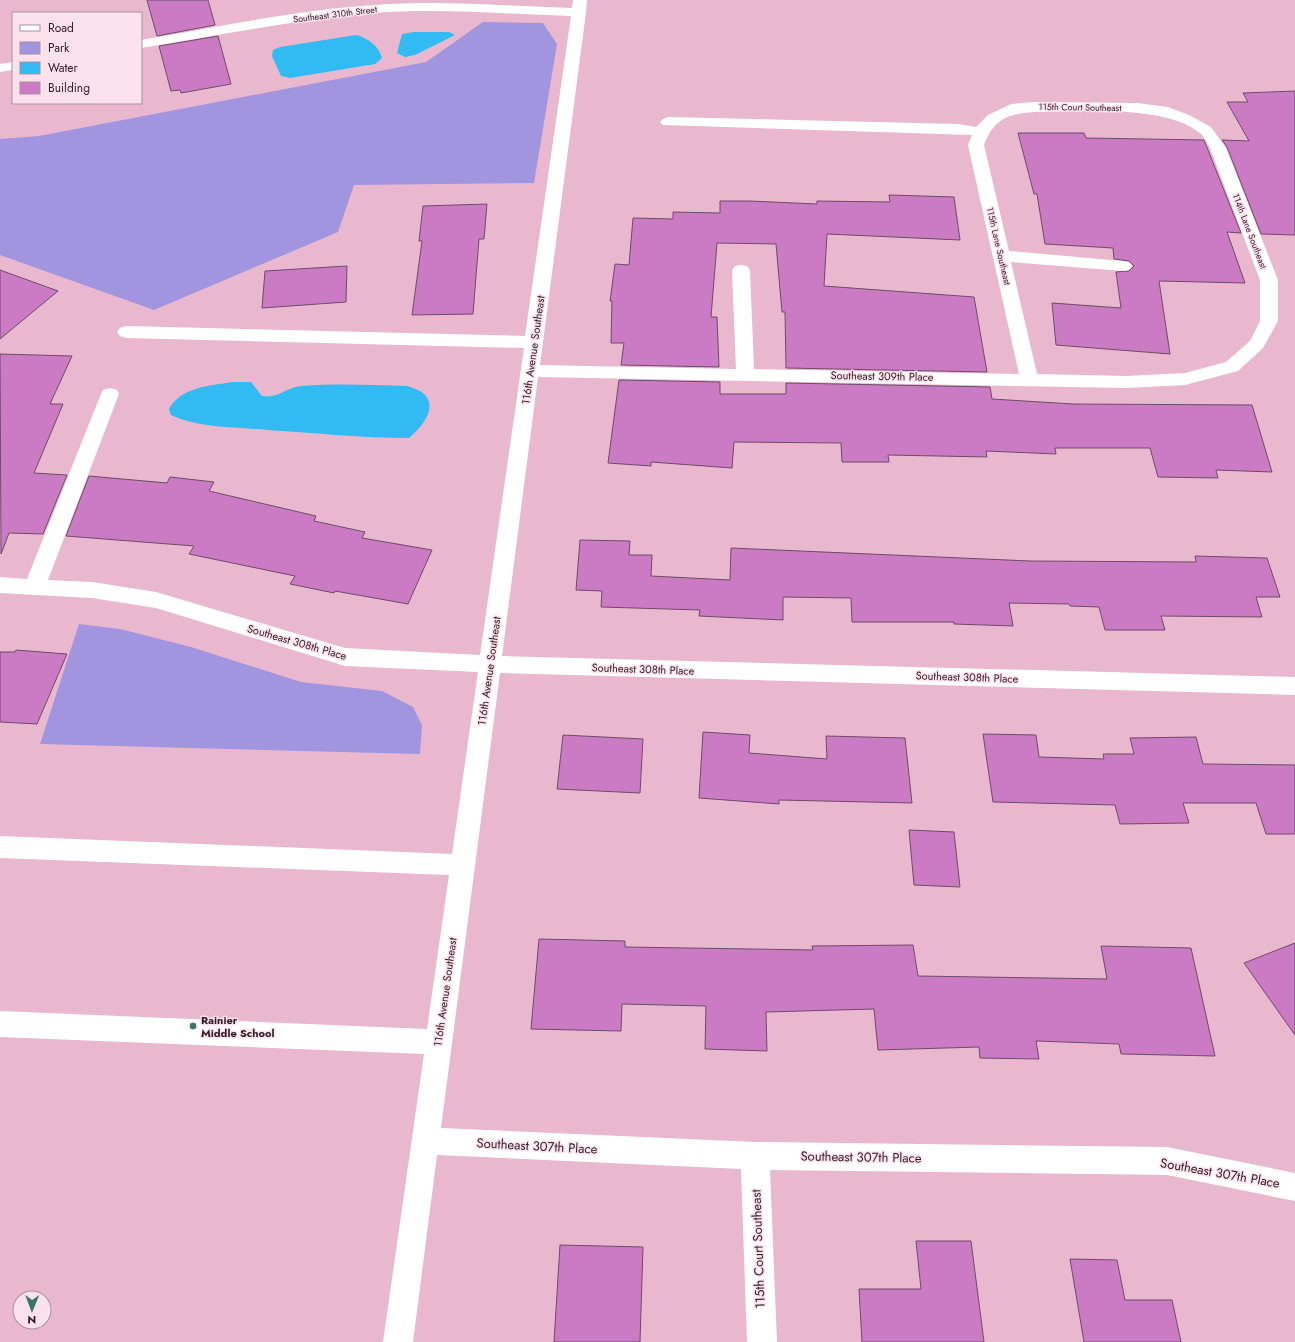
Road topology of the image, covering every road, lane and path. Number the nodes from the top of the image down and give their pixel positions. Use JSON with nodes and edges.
{"nodes":[{"id":1,"x":580,"y":6,"type":"edge"},
{"id":2,"x":142,"y":44,"type":"edge"},
{"id":3,"x":12,"y":66,"type":"edge"},
{"id":4,"x":0,"y":68,"type":"edge"},
{"id":5,"x":1168,"y":112,"type":"joint"},
{"id":6,"x":993,"y":118,"type":"joint"},
{"id":7,"x":668,"y":122,"type":"dead end"},
{"id":8,"x":981,"y":132,"type":"junction"},
{"id":9,"x":1001,"y":256,"type":"junction"},
{"id":10,"x":1124,"y":266,"type":"dead end"},
{"id":11,"x":741,"y":270,"type":"dead end"},
{"id":12,"x":126,"y":332,"type":"dead end"},
{"id":13,"x":534,"y":342,"type":"junction"},
{"id":14,"x":1232,"y":367,"type":"joint"},
{"id":15,"x":530,"y":371,"type":"junction"},
{"id":16,"x":745,"y":374,"type":"junction"},
{"id":17,"x":1029,"y":379,"type":"junction"},
{"id":18,"x":110,"y":394,"type":"dead end"},
{"id":19,"x":0,"y":585,"type":"edge"},
{"id":20,"x":36,"y":586,"type":"junction"},
{"id":21,"x":490,"y":664,"type":"junction"},
{"id":22,"x":1295,"y":686,"type":"edge"},
{"id":23,"x":0,"y":847,"type":"edge"},
{"id":24,"x":462,"y":865,"type":"junction"},
{"id":25,"x":0,"y":1024,"type":"edge"},
{"id":26,"x":438,"y":1042,"type":"junction"},
{"id":27,"x":425,"y":1141,"type":"junction"},
{"id":28,"x":754,"y":1156,"type":"junction"},
{"id":29,"x":1295,"y":1187,"type":"edge"},
{"id":30,"x":398,"y":1342,"type":"edge"},
{"id":31,"x":762,"y":1342,"type":"edge"}],
"edges":[{"from":1,"to":2,"type":"street","name":"Southeast 310th Street"},
{"from":1,"to":13,"type":"street","name":"116th Avenue Southeast"},
{"from":3,"to":4,"type":"street"},
{"from":5,"to":6,"type":"street","name":"115th Court Southeast"},
{"from":5,"to":14,"type":"street","name":"114th Lane Southeast"},
{"from":6,"to":8,"type":"street","name":"115th Lane Southeast"},
{"from":7,"to":8,"type":"street"},
{"from":8,"to":9,"type":"street","name":"115th Lane Southeast"},
{"from":9,"to":10,"type":"street"},
{"from":9,"to":17,"type":"street","name":"115th Lane Southeast"},
{"from":11,"to":16,"type":"street"},
{"from":12,"to":13,"type":"street"},
{"from":13,"to":15,"type":"street","name":"116th Avenue Southeast"},
{"from":14,"to":17,"type":"street","name":"Southeast 309th Place"},
{"from":15,"to":16,"type":"street","name":"Southeast 309th Place"},
{"from":15,"to":21,"type":"street","name":"116th Avenue Southeast"},
{"from":16,"to":17,"type":"street","name":"Southeast 309th Place"},
{"from":18,"to":20,"type":"street"},
{"from":19,"to":20,"type":"street","name":"Southeast 308th Place"},
{"from":20,"to":21,"type":"street","name":"Southeast 308th Place"},
{"from":21,"to":22,"type":"street","name":"Southeast 308th Place"},
{"from":21,"to":24,"type":"street","name":"116th Avenue Southeast"},
{"from":23,"to":24,"type":"street"},
{"from":24,"to":26,"type":"street","name":"116th Avenue Southeast"},
{"from":25,"to":26,"type":"street"},
{"from":26,"to":27,"type":"street","name":"116th Avenue Southeast"},
{"from":27,"to":28,"type":"street","name":"Southeast 307th Place"},
{"from":27,"to":30,"type":"street","name":"116th Avenue Southeast"},
{"from":28,"to":29,"type":"street","name":"Southeast 307th Place"},
{"from":28,"to":31,"type":"street","name":"115th Court Southeast"}]}
